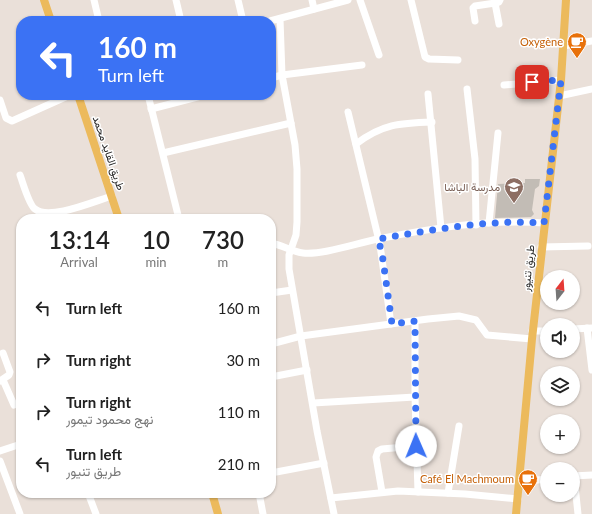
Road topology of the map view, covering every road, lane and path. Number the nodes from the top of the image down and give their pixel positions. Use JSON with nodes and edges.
{"nodes":[{"id":1,"x":44,"y":0,"type":"edge"},
{"id":2,"x":94,"y":0,"type":"edge"},
{"id":3,"x":176,"y":0,"type":"edge"},
{"id":4,"x":238,"y":0,"type":"edge"},
{"id":5,"x":312,"y":0,"type":"edge"},
{"id":6,"x":348,"y":0,"type":"edge"},
{"id":7,"x":360,"y":0,"type":"edge"},
{"id":8,"x":412,"y":0,"type":"edge"},
{"id":9,"x":566,"y":0,"type":"edge"},
{"id":10,"x":497,"y":2,"type":"edge"},
{"id":11,"x":314,"y":9,"type":"junction"},
{"id":12,"x":50,"y":16,"type":"edge"},
{"id":13,"x":98,"y":16,"type":"edge"},
{"id":14,"x":180,"y":16,"type":"edge"},
{"id":15,"x":242,"y":16,"type":"edge"},
{"id":16,"x":280,"y":19,"type":"junction"},
{"id":17,"x":276,"y":20,"type":"edge"},
{"id":18,"x":475,"y":21,"type":"dead end"},
{"id":19,"x":498,"y":24,"type":"dead end"},
{"id":20,"x":592,"y":41,"type":"edge"},
{"id":21,"x":563,"y":46,"type":"junction"},
{"id":22,"x":379,"y":55,"type":"dead end"},
{"id":23,"x":458,"y":60,"type":"dead end"},
{"id":24,"x":362,"y":65,"type":"dead end"},
{"id":25,"x":282,"y":75,"type":"junction"},
{"id":26,"x":276,"y":77,"type":"edge"},
{"id":27,"x":561,"y":80,"type":"junction"},
{"id":28,"x":504,"y":85,"type":"dead end"},
{"id":29,"x":467,"y":89,"type":"dead end"},
{"id":30,"x":592,"y":89,"type":"edge"},
{"id":31,"x":428,"y":94,"type":"dead end"},
{"id":32,"x":559,"y":96,"type":"junction"},
{"id":33,"x":0,"y":100,"type":"edge"},
{"id":34,"x":59,"y":100,"type":"edge"},
{"id":35,"x":80,"y":100,"type":"edge"},
{"id":36,"x":149,"y":100,"type":"edge"},
{"id":37,"x":186,"y":100,"type":"edge"},
{"id":38,"x":151,"y":109,"type":"junction"},
{"id":39,"x":348,"y":112,"type":"dead end"},
{"id":40,"x":432,"y":122,"type":"junction"},
{"id":41,"x":291,"y":123,"type":"junction"},
{"id":42,"x":498,"y":133,"type":"dead end"},
{"id":43,"x":356,"y":144,"type":"junction"},
{"id":44,"x":163,"y":153,"type":"junction"},
{"id":45,"x":20,"y":175,"type":"dead end"},
{"id":46,"x":112,"y":196,"type":"junction"},
{"id":47,"x":117,"y":214,"type":"edge"},
{"id":48,"x":178,"y":214,"type":"edge"},
{"id":49,"x":489,"y":223,"type":"junction"},
{"id":50,"x":544,"y":223,"type":"junction"},
{"id":51,"x":476,"y":225,"type":"junction"},
{"id":52,"x":441,"y":228,"type":"junction"},
{"id":53,"x":378,"y":239,"type":"junction"},
{"id":54,"x":276,"y":244,"type":"edge"},
{"id":55,"x":541,"y":246,"type":"junction"},
{"id":56,"x":588,"y":246,"type":"dead end"},
{"id":57,"x":291,"y":249,"type":"junction"},
{"id":58,"x":292,"y":290,"type":"junction"},
{"id":59,"x":276,"y":292,"type":"edge"},
{"id":60,"x":415,"y":321,"type":"junction"},
{"id":61,"x":392,"y":324,"type":"junction"},
{"id":62,"x":590,"y":328,"type":"edge"},
{"id":63,"x":580,"y":329,"type":"edge"},
{"id":64,"x":540,"y":332,"type":"edge"},
{"id":65,"x":532,"y":335,"type":"junction"},
{"id":66,"x":301,"y":336,"type":"junction"},
{"id":67,"x":276,"y":343,"type":"edge"},
{"id":68,"x":3,"y":353,"type":"dead end"},
{"id":69,"x":307,"y":370,"type":"junction"},
{"id":70,"x":592,"y":370,"type":"edge"},
{"id":71,"x":276,"y":376,"type":"edge"},
{"id":72,"x":1,"y":380,"type":"edge"},
{"id":73,"x":415,"y":397,"type":"junction"},
{"id":74,"x":313,"y":403,"type":"junction"},
{"id":75,"x":14,"y":405,"type":"dead end"},
{"id":76,"x":459,"y":426,"type":"dead end"},
{"id":77,"x":16,"y":446,"type":"edge"},
{"id":78,"x":416,"y":446,"type":"junction"},
{"id":79,"x":0,"y":451,"type":"edge"},
{"id":80,"x":0,"y":461,"type":"edge"},
{"id":81,"x":324,"y":463,"type":"junction"},
{"id":82,"x":276,"y":472,"type":"edge"},
{"id":83,"x":592,"y":475,"type":"edge"},
{"id":84,"x":580,"y":476,"type":"edge"},
{"id":85,"x":540,"y":480,"type":"edge"},
{"id":86,"x":519,"y":482,"type":"junction"},
{"id":87,"x":382,"y":492,"type":"junction"},
{"id":88,"x":418,"y":492,"type":"junction"},
{"id":89,"x":448,"y":493,"type":"junction"},
{"id":90,"x":90,"y":498,"type":"edge"},
{"id":91,"x":213,"y":498,"type":"edge"},
{"id":92,"x":260,"y":498,"type":"edge"},
{"id":93,"x":331,"y":498,"type":"junction"},
{"id":94,"x":518,"y":499,"type":"junction"},
{"id":95,"x":577,"y":502,"type":"edge"},
{"id":96,"x":20,"y":514,"type":"edge"},
{"id":97,"x":96,"y":514,"type":"edge"},
{"id":98,"x":218,"y":514,"type":"edge"},
{"id":99,"x":262,"y":514,"type":"edge"},
{"id":100,"x":334,"y":514,"type":"edge"},
{"id":101,"x":516,"y":514,"type":"edge"},
{"id":102,"x":578,"y":514,"type":"edge"}],
"edges":[{"from":1,"to":12,"type":"main road"},
{"from":2,"to":13,"type":"street"},
{"from":3,"to":14,"type":"street"},
{"from":4,"to":15,"type":"street"},
{"from":5,"to":11,"type":"street"},
{"from":6,"to":11,"type":"street"},
{"from":7,"to":22,"type":"street"},
{"from":8,"to":23,"type":"street"},
{"from":9,"to":21,"type":"main road","name":"طريق تنيور"},
{"from":10,"to":18,"type":"street"},
{"from":10,"to":19,"type":"street"},
{"from":11,"to":16,"type":"street"},
{"from":16,"to":17,"type":"street"},
{"from":16,"to":25,"type":"street"},
{"from":20,"to":21,"type":"street"},
{"from":21,"to":27,"type":"main road","name":"طريق تنيور"},
{"from":24,"to":25,"type":"street"},
{"from":25,"to":26,"type":"street"},
{"from":25,"to":41,"type":"street"},
{"from":27,"to":28,"type":"street"},
{"from":27,"to":32,"type":"main road","name":"طريق تنيور"},
{"from":29,"to":51,"type":"street"},
{"from":30,"to":32,"type":"street"},
{"from":31,"to":40,"type":"street"},
{"from":32,"to":50,"type":"main road","name":"طريق تنيور"},
{"from":33,"to":34,"type":"street"},
{"from":35,"to":46,"type":"main road","name":"طريق القايد محمد"},
{"from":36,"to":38,"type":"street"},
{"from":37,"to":38,"type":"street"},
{"from":38,"to":44,"type":"street"},
{"from":39,"to":43,"type":"street"},
{"from":40,"to":43,"type":"street"},
{"from":40,"to":52,"type":"street"},
{"from":41,"to":44,"type":"street"},
{"from":41,"to":57,"type":"street"},
{"from":42,"to":49,"type":"street"},
{"from":43,"to":53,"type":"street"},
{"from":44,"to":48,"type":"street"},
{"from":45,"to":46,"type":"street"},
{"from":46,"to":47,"type":"main road","name":"طريق القايد محمد"},
{"from":49,"to":50,"type":"street"},
{"from":49,"to":51,"type":"street"},
{"from":50,"to":55,"type":"main road","name":"طريق تنيور"},
{"from":51,"to":52,"type":"street"},
{"from":52,"to":53,"type":"street"},
{"from":53,"to":57,"type":"street"},
{"from":53,"to":61,"type":"street"},
{"from":54,"to":57,"type":"street"},
{"from":55,"to":56,"type":"street"},
{"from":55,"to":65,"type":"main road","name":"طريق تنيور"},
{"from":57,"to":58,"type":"street"},
{"from":58,"to":59,"type":"street"},
{"from":58,"to":66,"type":"street"},
{"from":60,"to":61,"type":"street"},
{"from":60,"to":65,"type":"street"},
{"from":60,"to":73,"type":"street"},
{"from":61,"to":66,"type":"street"},
{"from":62,"to":63,"type":"street"},
{"from":62,"to":70,"type":"street"},
{"from":64,"to":65,"type":"street"},
{"from":65,"to":86,"type":"main road","name":"طريق تنيور"},
{"from":66,"to":67,"type":"street"},
{"from":66,"to":69,"type":"street"},
{"from":68,"to":72,"type":"street"},
{"from":69,"to":71,"type":"street"},
{"from":69,"to":74,"type":"street"},
{"from":72,"to":75,"type":"street"},
{"from":73,"to":74,"type":"street"},
{"from":73,"to":78,"type":"street"},
{"from":74,"to":81,"type":"street"},
{"from":76,"to":89,"type":"street"},
{"from":77,"to":79,"type":"street"},
{"from":78,"to":87,"type":"street"},
{"from":78,"to":88,"type":"street"},
{"from":80,"to":96,"type":"street"},
{"from":81,"to":82,"type":"street"},
{"from":81,"to":93,"type":"street"},
{"from":83,"to":84,"type":"street"},
{"from":85,"to":86,"type":"street"},
{"from":86,"to":94,"type":"main road","name":"طريق تنيور"},
{"from":87,"to":88,"type":"street"},
{"from":87,"to":93,"type":"street"},
{"from":88,"to":89,"type":"street"},
{"from":89,"to":94,"type":"street"},
{"from":90,"to":97,"type":"street"},
{"from":91,"to":98,"type":"main road"},
{"from":92,"to":99,"type":"street"},
{"from":93,"to":100,"type":"street"},
{"from":94,"to":101,"type":"main road","name":"طريق تنيور"},
{"from":95,"to":102,"type":"street"}]}
